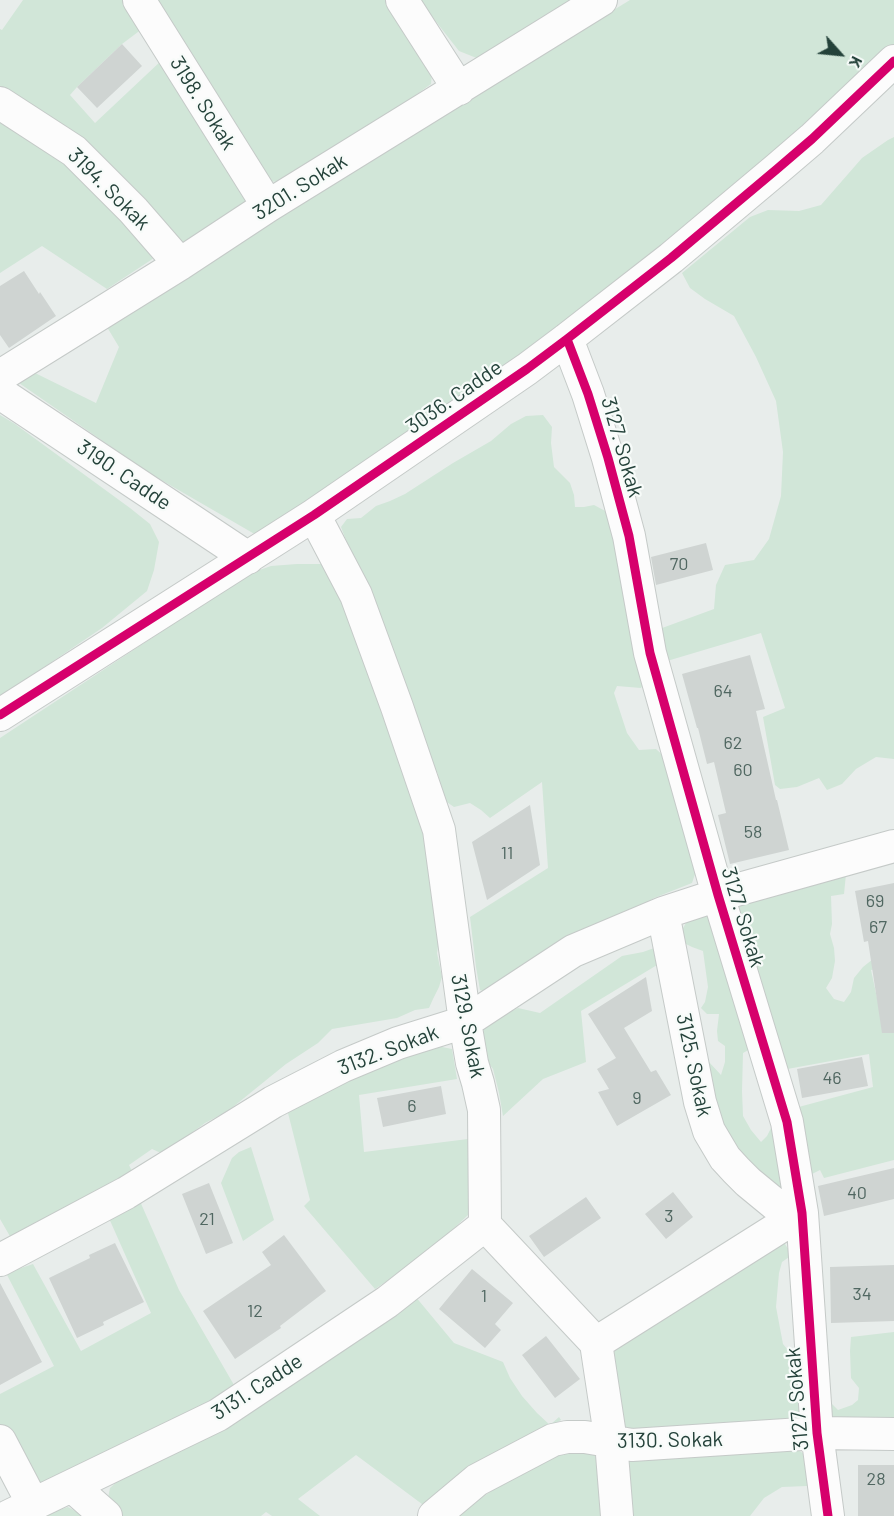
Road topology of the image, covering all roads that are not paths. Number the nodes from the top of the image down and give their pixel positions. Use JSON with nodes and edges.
{"nodes":[{"id":1,"x":139,"y":0,"type":"edge"},
{"id":2,"x":402,"y":0,"type":"edge"},
{"id":3,"x":601,"y":0,"type":"edge"},
{"id":4,"x":894,"y":62,"type":"edge"},
{"id":5,"x":459,"y":89,"type":"junction"},
{"id":6,"x":0,"y":103,"type":"edge"},
{"id":7,"x":268,"y":206,"type":"junction"},
{"id":8,"x":180,"y":264,"type":"junction"},
{"id":9,"x":567,"y":339,"type":"junction"},
{"id":10,"x":0,"y":376,"type":"edge"},
{"id":11,"x":0,"y":393,"type":"edge"},
{"id":12,"x":314,"y":515,"type":"junction"},
{"id":13,"x":248,"y":558,"type":"junction"},
{"id":14,"x":0,"y":715,"type":"edge"},
{"id":15,"x":894,"y":846,"type":"edge"},
{"id":16,"x":717,"y":895,"type":"junction"},
{"id":17,"x":663,"y":913,"type":"junction"},
{"id":18,"x":465,"y":1022,"type":"junction"},
{"id":19,"x":797,"y":1216,"type":"junction"},
{"id":20,"x":485,"y":1225,"type":"junction"},
{"id":21,"x":0,"y":1260,"type":"edge"},
{"id":22,"x":596,"y":1343,"type":"junction"},
{"id":23,"x":817,"y":1433,"type":"junction"},
{"id":24,"x":894,"y":1434,"type":"edge"},
{"id":25,"x":0,"y":1441,"type":"edge"},
{"id":26,"x":611,"y":1442,"type":"junction"},
{"id":27,"x":72,"y":1486,"type":"junction"},
{"id":28,"x":21,"y":1510,"type":"edge"},
{"id":29,"x":106,"y":1516,"type":"edge"},
{"id":30,"x":434,"y":1516,"type":"edge"},
{"id":31,"x":617,"y":1516,"type":"edge"},
{"id":32,"x":828,"y":1516,"type":"edge"}],
"edges":[{"from":1,"to":7,"type":"street","name":"3198. Sokak"},
{"from":2,"to":5,"type":"street"},
{"from":3,"to":5,"type":"street","name":"3201. Sokak"},
{"from":4,"to":9,"type":"street","name":"3036. Cadde"},
{"from":5,"to":7,"type":"street","name":"3201. Sokak"},
{"from":6,"to":8,"type":"street","name":"3194. Sokak"},
{"from":7,"to":8,"type":"street","name":"3201. Sokak"},
{"from":8,"to":10,"type":"street","name":"3201. Sokak"},
{"from":9,"to":12,"type":"street","name":"3036. Cadde"},
{"from":9,"to":16,"type":"street","name":"3127. Sokak"},
{"from":11,"to":13,"type":"street","name":"3190. Cadde"},
{"from":12,"to":13,"type":"street","name":"3036. Cadde"},
{"from":12,"to":18,"type":"street","name":"3129. Sokak"},
{"from":13,"to":14,"type":"street","name":"3036. Cadde"},
{"from":15,"to":16,"type":"street","name":"3132. Sokak"},
{"from":16,"to":17,"type":"street","name":"3132. Sokak"},
{"from":16,"to":19,"type":"street","name":"3127. Sokak"},
{"from":17,"to":18,"type":"street","name":"3132. Sokak"},
{"from":17,"to":19,"type":"street","name":"3125. Sokak"},
{"from":18,"to":20,"type":"street","name":"3129. Sokak"},
{"from":18,"to":21,"type":"street","name":"3132. Sokak"},
{"from":19,"to":22,"type":"street"},
{"from":19,"to":23,"type":"street","name":"3127. Sokak"},
{"from":20,"to":22,"type":"street"},
{"from":20,"to":27,"type":"street","name":"3131. Cadde"},
{"from":22,"to":26,"type":"street"},
{"from":23,"to":24,"type":"street","name":"3130. Sokak"},
{"from":23,"to":26,"type":"street","name":"3130. Sokak"},
{"from":23,"to":32,"type":"street","name":"3127. Sokak"},
{"from":25,"to":28,"type":"street"},
{"from":26,"to":30,"type":"street","name":"3130. Sokak"},
{"from":26,"to":31,"type":"street"},
{"from":27,"to":28,"type":"street","name":"3131. Cadde"},
{"from":27,"to":29,"type":"street"}]}
